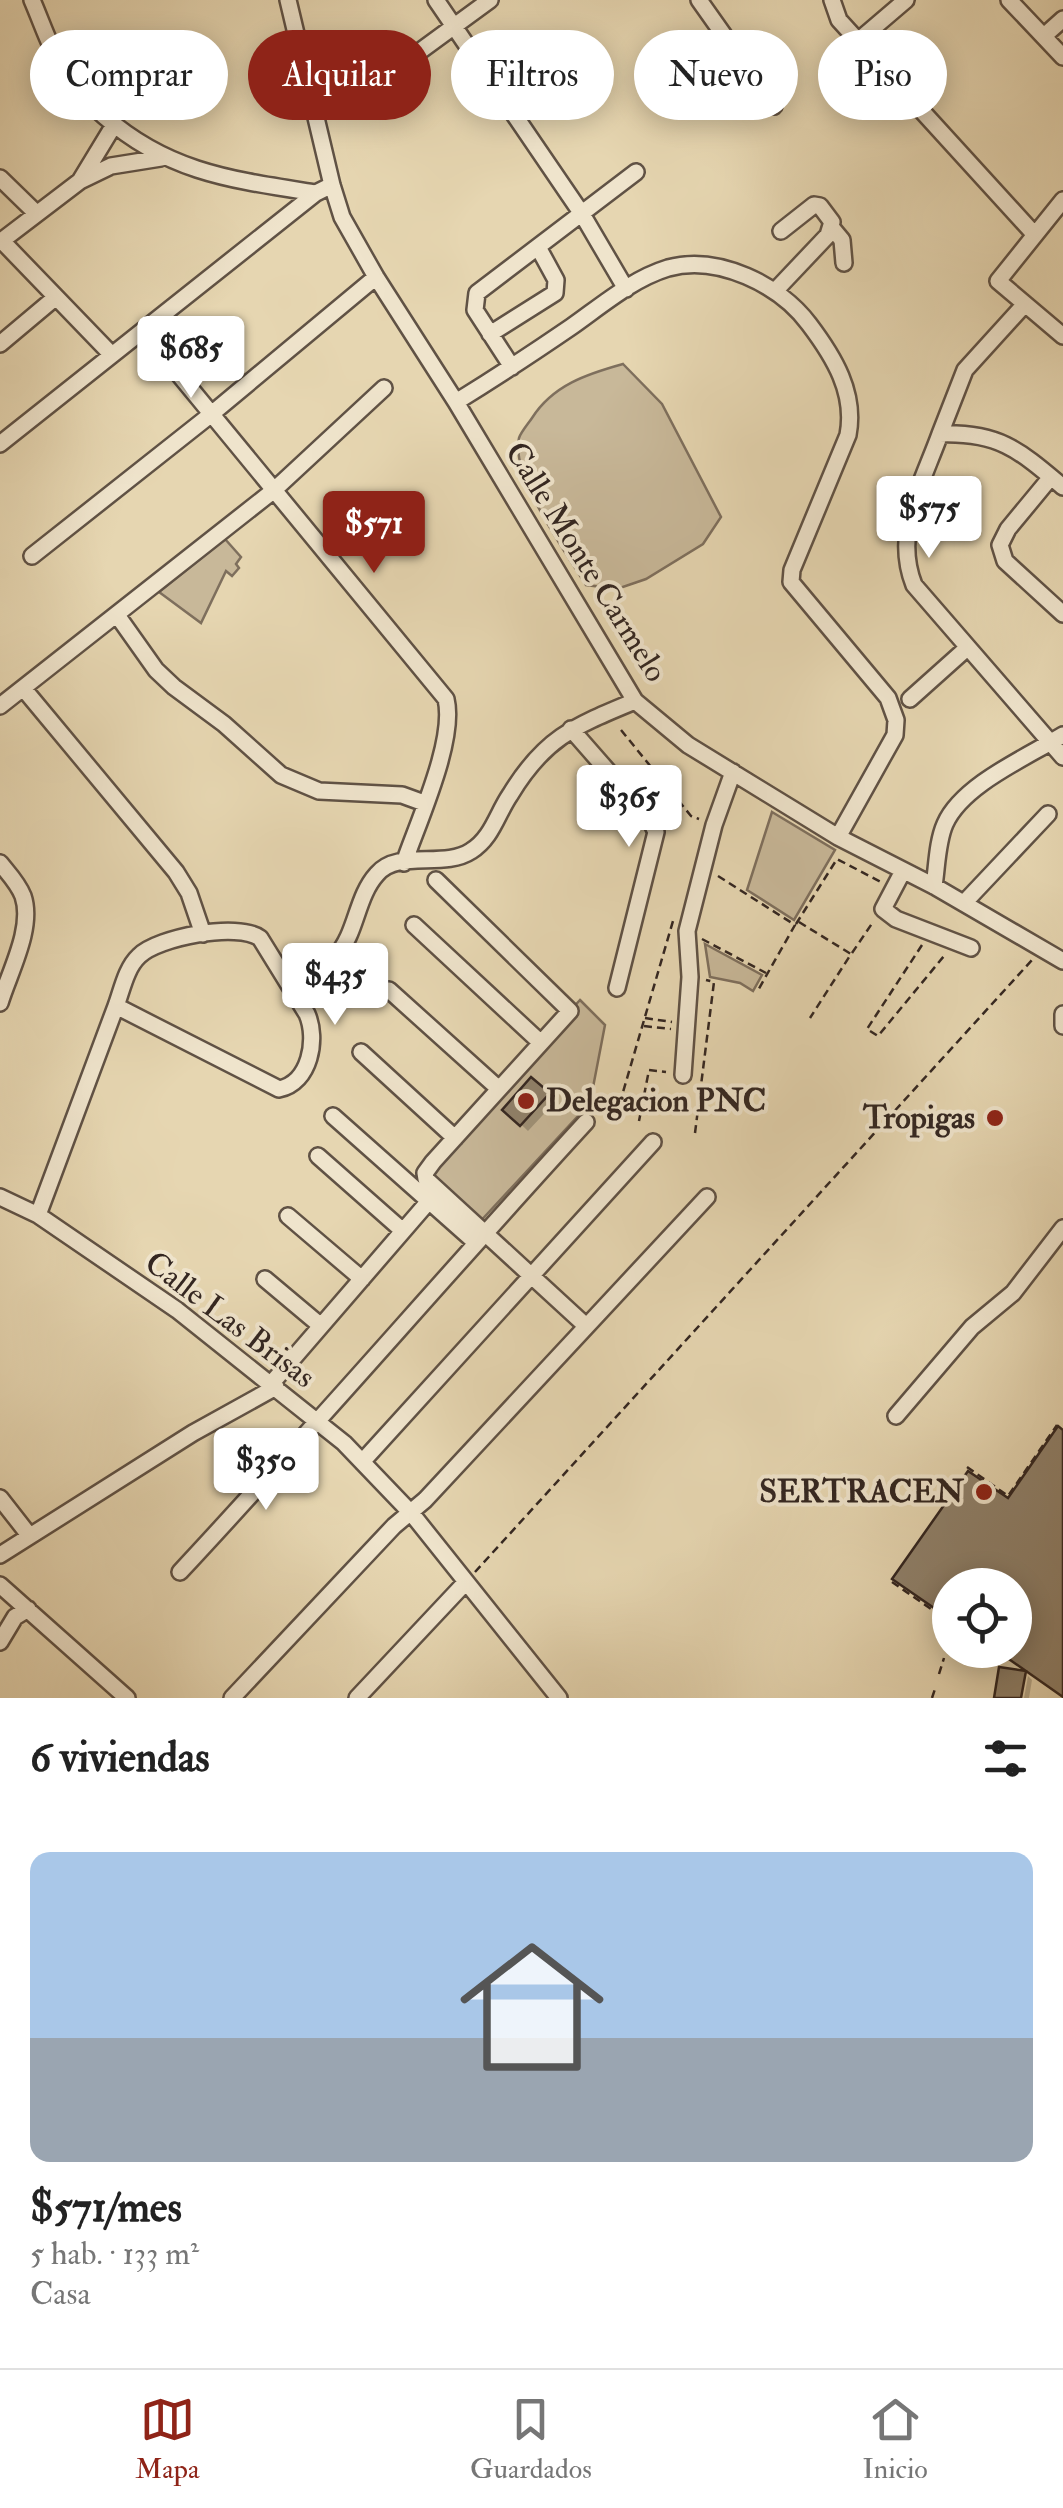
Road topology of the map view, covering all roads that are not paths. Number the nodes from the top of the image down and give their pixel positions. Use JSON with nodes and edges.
{"nodes":[{"id":1,"x":32,"y":0,"type":"edge"},
{"id":2,"x":288,"y":0,"type":"edge"},
{"id":3,"x":436,"y":0,"type":"edge"},
{"id":4,"x":490,"y":0,"type":"edge"},
{"id":5,"x":699,"y":0,"type":"edge"},
{"id":6,"x":832,"y":0,"type":"edge"},
{"id":7,"x":906,"y":0,"type":"edge"},
{"id":8,"x":1010,"y":0,"type":"edge"},
{"id":9,"x":1063,"y":19,"type":"edge"},
{"id":10,"x":454,"y":25,"type":"junction"},
{"id":11,"x":720,"y":30,"type":"edge"},
{"id":12,"x":848,"y":30,"type":"edge"},
{"id":13,"x":871,"y":30,"type":"edge"},
{"id":14,"x":1044,"y":36,"type":"junction"},
{"id":15,"x":431,"y":42,"type":"edge"},
{"id":16,"x":1063,"y":57,"type":"edge"},
{"id":17,"x":930,"y":120,"type":"edge"},
{"id":18,"x":114,"y":125,"type":"junction"},
{"id":19,"x":162,"y":158,"type":"junction"},
{"id":20,"x":636,"y":172,"type":"dead end"},
{"id":21,"x":0,"y":178,"type":"edge"},
{"id":22,"x":80,"y":181,"type":"junction"},
{"id":23,"x":332,"y":185,"type":"junction"},
{"id":24,"x":316,"y":193,"type":"junction"},
{"id":25,"x":1063,"y":200,"type":"edge"},
{"id":26,"x":36,"y":213,"type":"junction"},
{"id":27,"x":582,"y":214,"type":"junction"},
{"id":28,"x":832,"y":228,"type":"junction"},
{"id":29,"x":781,"y":231,"type":"dead end"},
{"id":30,"x":1035,"y":235,"type":"junction"},
{"id":31,"x":1,"y":242,"type":"edge"},
{"id":32,"x":538,"y":247,"type":"junction"},
{"id":33,"x":844,"y":263,"type":"dead end"},
{"id":34,"x":376,"y":277,"type":"junction"},
{"id":35,"x":626,"y":288,"type":"junction"},
{"id":36,"x":775,"y":291,"type":"junction"},
{"id":37,"x":56,"y":297,"type":"junction"},
{"id":38,"x":1025,"y":304,"type":"junction"},
{"id":39,"x":144,"y":332,"type":"junction"},
{"id":40,"x":490,"y":334,"type":"junction"},
{"id":41,"x":1063,"y":336,"type":"edge"},
{"id":42,"x":0,"y":344,"type":"edge"},
{"id":43,"x":112,"y":354,"type":"junction"},
{"id":44,"x":512,"y":367,"type":"junction"},
{"id":45,"x":384,"y":388,"type":"dead end"},
{"id":46,"x":456,"y":402,"type":"junction"},
{"id":47,"x":209,"y":416,"type":"junction"},
{"id":48,"x":940,"y":434,"type":"junction"},
{"id":49,"x":0,"y":444,"type":"edge"},
{"id":50,"x":1057,"y":482,"type":"edge"},
{"id":51,"x":272,"y":491,"type":"junction"},
{"id":52,"x":32,"y":556,"type":"dead end"},
{"id":53,"x":1063,"y":614,"type":"edge"},
{"id":54,"x":117,"y":616,"type":"junction"},
{"id":55,"x":967,"y":648,"type":"junction"},
{"id":56,"x":24,"y":688,"type":"junction"},
{"id":57,"x":910,"y":699,"type":"dead end"},
{"id":58,"x":635,"y":701,"type":"junction"},
{"id":59,"x":0,"y":706,"type":"edge"},
{"id":60,"x":571,"y":729,"type":"junction"},
{"id":61,"x":1056,"y":739,"type":"edge"},
{"id":62,"x":1063,"y":757,"type":"edge"},
{"id":63,"x":733,"y":772,"type":"junction"},
{"id":64,"x":424,"y":803,"type":"junction"},
{"id":65,"x":1048,"y":814,"type":"dead end"},
{"id":66,"x":838,"y":837,"type":"junction"},
{"id":67,"x":404,"y":862,"type":"junction"},
{"id":68,"x":0,"y":863,"type":"edge"},
{"id":69,"x":901,"y":876,"type":"junction"},
{"id":70,"x":436,"y":880,"type":"dead end"},
{"id":71,"x":934,"y":886,"type":"junction"},
{"id":72,"x":964,"y":903,"type":"junction"},
{"id":73,"x":414,"y":925,"type":"dead end"},
{"id":74,"x":203,"y":934,"type":"junction"},
{"id":75,"x":963,"y":945,"type":"road end"},
{"id":76,"x":1063,"y":961,"type":"edge"},
{"id":77,"x":5,"y":970,"type":"edge"},
{"id":78,"x":290,"y":984,"type":"junction"},
{"id":79,"x":618,"y":988,"type":"dead end"},
{"id":80,"x":389,"y":990,"type":"dead end"},
{"id":81,"x":0,"y":1004,"type":"edge"},
{"id":82,"x":116,"y":1006,"type":"junction"},
{"id":83,"x":1063,"y":1014,"type":"edge"},
{"id":84,"x":1063,"y":1026,"type":"edge"},
{"id":85,"x":541,"y":1043,"type":"junction"},
{"id":86,"x":360,"y":1052,"type":"dead end"},
{"id":87,"x":683,"y":1075,"type":"road end"},
{"id":88,"x":499,"y":1089,"type":"junction"},
{"id":89,"x":333,"y":1116,"type":"dead end"},
{"id":90,"x":586,"y":1122,"type":"dead end"},
{"id":91,"x":454,"y":1138,"type":"junction"},
{"id":92,"x":653,"y":1142,"type":"dead end"},
{"id":93,"x":318,"y":1156,"type":"dead end"},
{"id":94,"x":0,"y":1197,"type":"edge"},
{"id":95,"x":707,"y":1197,"type":"dead end"},
{"id":96,"x":429,"y":1201,"type":"junction"},
{"id":97,"x":38,"y":1216,"type":"junction"},
{"id":98,"x":288,"y":1216,"type":"dead end"},
{"id":99,"x":1063,"y":1228,"type":"edge"},
{"id":100,"x":403,"y":1231,"type":"junction"},
{"id":101,"x":480,"y":1238,"type":"junction"},
{"id":102,"x":530,"y":1275,"type":"junction"},
{"id":103,"x":362,"y":1278,"type":"junction"},
{"id":104,"x":264,"y":1279,"type":"dead end"},
{"id":105,"x":585,"y":1325,"type":"junction"},
{"id":106,"x":321,"y":1326,"type":"junction"},
{"id":107,"x":274,"y":1386,"type":"junction"},
{"id":108,"x":896,"y":1416,"type":"dead end"},
{"id":109,"x":319,"y":1422,"type":"junction"},
{"id":110,"x":362,"y":1462,"type":"junction"},
{"id":111,"x":0,"y":1498,"type":"edge"},
{"id":112,"x":412,"y":1514,"type":"junction"},
{"id":113,"x":29,"y":1535,"type":"junction"},
{"id":114,"x":0,"y":1555,"type":"edge"},
{"id":115,"x":180,"y":1572,"type":"dead end"},
{"id":116,"x":465,"y":1583,"type":"junction"},
{"id":117,"x":0,"y":1585,"type":"edge"},
{"id":118,"x":28,"y":1608,"type":"junction"},
{"id":119,"x":0,"y":1642,"type":"edge"},
{"id":120,"x":127,"y":1698,"type":"edge"},
{"id":121,"x":232,"y":1698,"type":"edge"},
{"id":122,"x":356,"y":1698,"type":"edge"},
{"id":123,"x":559,"y":1698,"type":"edge"}],
"edges":[{"from":1,"to":18,"type":"street"},
{"from":2,"to":23,"type":"street","name":"Calle Monte Carmelo"},
{"from":3,"to":10,"type":"street"},
{"from":4,"to":10,"type":"street"},
{"from":5,"to":11,"type":"street"},
{"from":6,"to":12,"type":"street"},
{"from":7,"to":13,"type":"street"},
{"from":8,"to":14,"type":"street"},
{"from":9,"to":14,"type":"street"},
{"from":10,"to":15,"type":"street"},
{"from":10,"to":27,"type":"street"},
{"from":14,"to":16,"type":"street"},
{"from":17,"to":30,"type":"street"},
{"from":18,"to":19,"type":"street"},
{"from":18,"to":22,"type":"street"},
{"from":19,"to":22,"type":"street"},
{"from":19,"to":24,"type":"street"},
{"from":20,"to":27,"type":"street"},
{"from":21,"to":26,"type":"street"},
{"from":22,"to":26,"type":"street"},
{"from":23,"to":24,"type":"street"},
{"from":23,"to":34,"type":"street","name":"Calle Monte Carmelo"},
{"from":24,"to":39,"type":"street"},
{"from":25,"to":30,"type":"street"},
{"from":26,"to":31,"type":"street"},
{"from":27,"to":32,"type":"street"},
{"from":27,"to":35,"type":"street"},
{"from":28,"to":29,"type":"street"},
{"from":28,"to":33,"type":"street"},
{"from":28,"to":36,"type":"street"},
{"from":30,"to":38,"type":"street"},
{"from":31,"to":37,"type":"street"},
{"from":32,"to":40,"type":"street"},
{"from":32,"to":40,"type":"street"},
{"from":34,"to":46,"type":"street","name":"Calle Monte Carmelo"},
{"from":34,"to":47,"type":"street"},
{"from":35,"to":36,"type":"street"},
{"from":35,"to":44,"type":"street"},
{"from":36,"to":66,"type":"street"},
{"from":37,"to":42,"type":"street"},
{"from":37,"to":43,"type":"street"},
{"from":38,"to":41,"type":"street"},
{"from":38,"to":48,"type":"street"},
{"from":39,"to":43,"type":"street"},
{"from":39,"to":47,"type":"street"},
{"from":40,"to":44,"type":"street"},
{"from":43,"to":49,"type":"street"},
{"from":44,"to":46,"type":"street"},
{"from":45,"to":51,"type":"street"},
{"from":46,"to":58,"type":"street","name":"Calle Monte Carmelo"},
{"from":47,"to":51,"type":"street"},
{"from":47,"to":52,"type":"street"},
{"from":48,"to":50,"type":"street"},
{"from":48,"to":55,"type":"street"},
{"from":50,"to":53,"type":"street"},
{"from":51,"to":54,"type":"street"},
{"from":51,"to":64,"type":"street"},
{"from":54,"to":56,"type":"street"},
{"from":54,"to":64,"type":"street"},
{"from":55,"to":57,"type":"street"},
{"from":55,"to":61,"type":"street"},
{"from":56,"to":59,"type":"street"},
{"from":56,"to":74,"type":"street"},
{"from":58,"to":60,"type":"street"},
{"from":58,"to":63,"type":"street","name":"Calle Monte Carmelo"},
{"from":60,"to":67,"type":"street"},
{"from":60,"to":79,"type":"street"},
{"from":61,"to":62,"type":"street"},
{"from":61,"to":71,"type":"street"},
{"from":63,"to":66,"type":"street","name":"Calle Monte Carmelo"},
{"from":63,"to":87,"type":"street"},
{"from":64,"to":67,"type":"street"},
{"from":65,"to":72,"type":"street"},
{"from":66,"to":69,"type":"street","name":"Calle Monte Carmelo"},
{"from":67,"to":78,"type":"street"},
{"from":68,"to":77,"type":"street"},
{"from":69,"to":71,"type":"street","name":"Calle Monte Carmelo"},
{"from":69,"to":75,"type":"street"},
{"from":70,"to":85,"type":"street"},
{"from":71,"to":72,"type":"street","name":"Calle Monte Carmelo"},
{"from":72,"to":76,"type":"street","name":"Calle Monte Carmelo"},
{"from":73,"to":85,"type":"street"},
{"from":74,"to":78,"type":"street"},
{"from":74,"to":82,"type":"street"},
{"from":77,"to":81,"type":"street"},
{"from":78,"to":82,"type":"street"},
{"from":80,"to":88,"type":"street"},
{"from":82,"to":97,"type":"street"},
{"from":83,"to":84,"type":"street"},
{"from":85,"to":88,"type":"street"},
{"from":86,"to":91,"type":"street"},
{"from":88,"to":91,"type":"street"},
{"from":89,"to":96,"type":"street"},
{"from":90,"to":101,"type":"street"},
{"from":91,"to":101,"type":"street"},
{"from":92,"to":102,"type":"street"},
{"from":93,"to":100,"type":"street"},
{"from":94,"to":97,"type":"street","name":"Calle Las Brisas"},
{"from":95,"to":105,"type":"street"},
{"from":96,"to":100,"type":"street"},
{"from":96,"to":101,"type":"street"},
{"from":97,"to":107,"type":"street","name":"Calle Las Brisas"},
{"from":98,"to":103,"type":"street"},
{"from":99,"to":108,"type":"street"},
{"from":100,"to":103,"type":"street"},
{"from":101,"to":102,"type":"street"},
{"from":101,"to":109,"type":"street"},
{"from":102,"to":105,"type":"street"},
{"from":102,"to":110,"type":"street"},
{"from":103,"to":106,"type":"street"},
{"from":104,"to":106,"type":"street"},
{"from":105,"to":112,"type":"street"},
{"from":106,"to":107,"type":"street"},
{"from":107,"to":109,"type":"street","name":"Calle Las Brisas"},
{"from":107,"to":113,"type":"street"},
{"from":109,"to":110,"type":"street","name":"Calle Las Brisas"},
{"from":109,"to":115,"type":"street"},
{"from":110,"to":112,"type":"street","name":"Calle Las Brisas"},
{"from":111,"to":113,"type":"street"},
{"from":112,"to":116,"type":"street","name":"Calle Las Brisas"},
{"from":112,"to":121,"type":"street"},
{"from":113,"to":114,"type":"street"},
{"from":116,"to":122,"type":"street"},
{"from":116,"to":123,"type":"street","name":"Calle Las Brisas"},
{"from":117,"to":118,"type":"street"},
{"from":118,"to":119,"type":"street"},
{"from":118,"to":120,"type":"street"}]}
